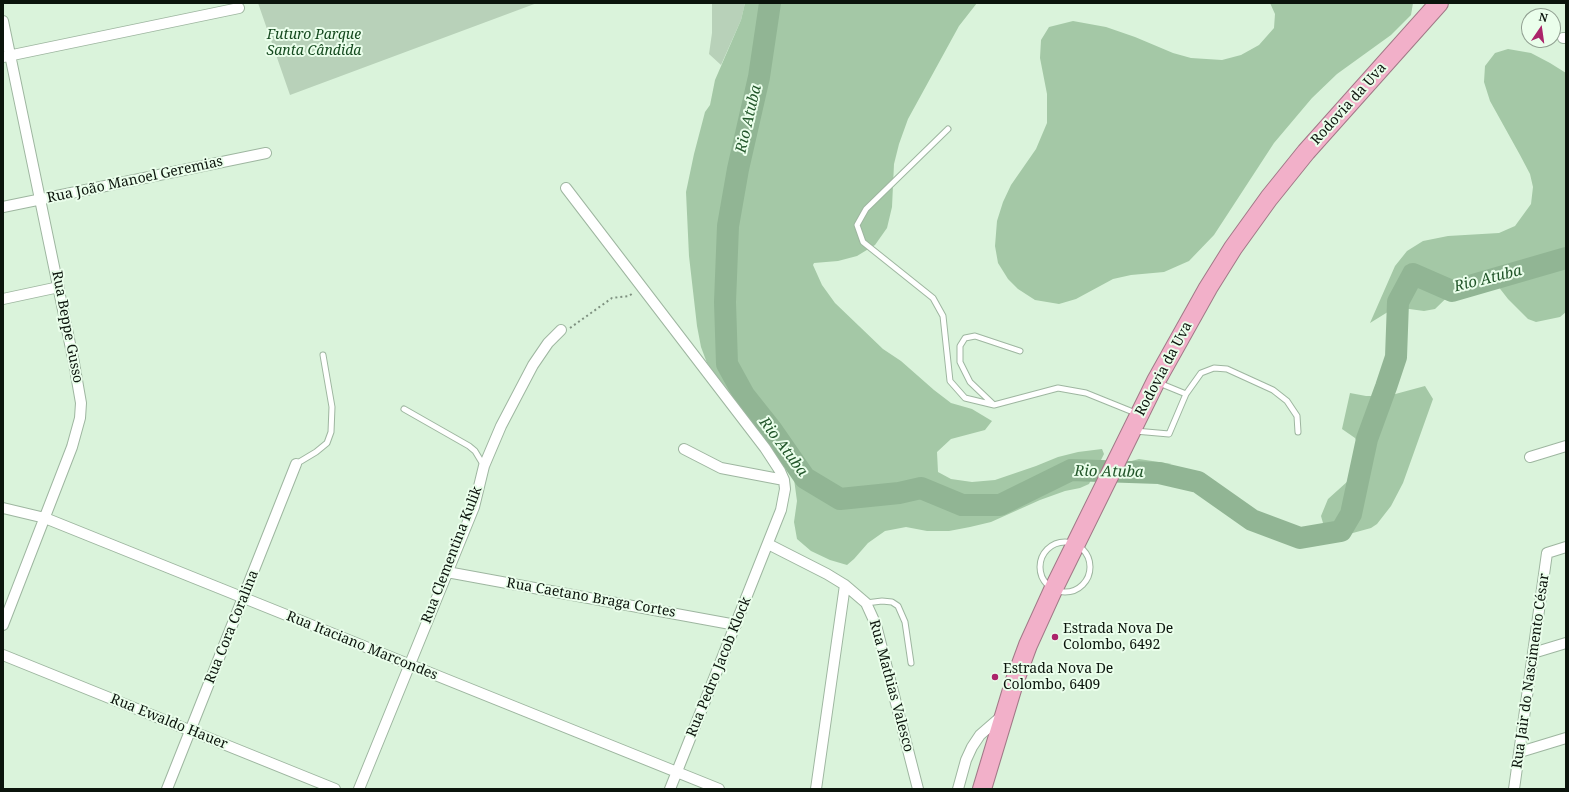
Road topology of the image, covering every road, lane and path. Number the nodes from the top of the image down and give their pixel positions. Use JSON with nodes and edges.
{"nodes":[{"id":1,"x":1439,"y":3,"type":"edge"},
{"id":2,"x":239,"y":8,"type":"dead end"},
{"id":3,"x":3,"y":21,"type":"edge"},
{"id":4,"x":7,"y":56,"type":"edge"},
{"id":5,"x":948,"y":129,"type":"dead end"},
{"id":6,"x":266,"y":153,"type":"dead end"},
{"id":7,"x":566,"y":188,"type":"dead end"},
{"id":8,"x":40,"y":199,"type":"junction"},
{"id":9,"x":3,"y":207,"type":"edge"},
{"id":10,"x":642,"y":286,"type":"junction"},
{"id":11,"x":59,"y":287,"type":"junction"},
{"id":12,"x":3,"y":299,"type":"edge"},
{"id":13,"x":562,"y":330,"type":"joint"},
{"id":14,"x":1020,"y":351,"type":"dead end"},
{"id":15,"x":323,"y":355,"type":"dead end"},
{"id":16,"x":1156,"y":382,"type":"junction"},
{"id":17,"x":1186,"y":394,"type":"junction"},
{"id":18,"x":994,"y":405,"type":"junction"},
{"id":19,"x":404,"y":409,"type":"dead end"},
{"id":20,"x":1140,"y":414,"type":"junction"},
{"id":21,"x":1131,"y":431,"type":"junction"},
{"id":22,"x":1298,"y":432,"type":"dead end"},
{"id":23,"x":1566,"y":446,"type":"edge"},
{"id":24,"x":684,"y":449,"type":"dead end"},
{"id":25,"x":1530,"y":457,"type":"dead end"},
{"id":26,"x":296,"y":464,"type":"joint"},
{"id":27,"x":484,"y":466,"type":"junction"},
{"id":28,"x":784,"y":480,"type":"junction"},
{"id":29,"x":3,"y":508,"type":"edge"},
{"id":30,"x":45,"y":518,"type":"junction"},
{"id":31,"x":1075,"y":543,"type":"junction"},
{"id":32,"x":768,"y":544,"type":"junction"},
{"id":33,"x":1566,"y":547,"type":"edge"},
{"id":34,"x":447,"y":572,"type":"junction"},
{"id":35,"x":845,"y":585,"type":"junction"},
{"id":36,"x":1053,"y":590,"type":"junction"},
{"id":37,"x":243,"y":598,"type":"junction"},
{"id":38,"x":866,"y":603,"type":"junction"},
{"id":39,"x":3,"y":624,"type":"edge"},
{"id":40,"x":736,"y":625,"type":"junction"},
{"id":41,"x":1566,"y":643,"type":"edge"},
{"id":42,"x":1533,"y":653,"type":"junction"},
{"id":43,"x":3,"y":655,"type":"edge"},
{"id":44,"x":911,"y":664,"type":"dead end"},
{"id":45,"x":410,"y":665,"type":"junction"},
{"id":46,"x":1004,"y":714,"type":"junction"},
{"id":47,"x":190,"y":731,"type":"junction"},
{"id":48,"x":1566,"y":738,"type":"edge"},
{"id":49,"x":1520,"y":752,"type":"junction"},
{"id":50,"x":677,"y":772,"type":"junction"},
{"id":51,"x":167,"y":789,"type":"edge"},
{"id":52,"x":335,"y":789,"type":"edge"},
{"id":53,"x":359,"y":789,"type":"edge"},
{"id":54,"x":670,"y":789,"type":"edge"},
{"id":55,"x":719,"y":789,"type":"edge"},
{"id":56,"x":816,"y":789,"type":"edge"},
{"id":57,"x":918,"y":789,"type":"edge"},
{"id":58,"x":958,"y":789,"type":"edge"},
{"id":59,"x":982,"y":789,"type":"edge"},
{"id":60,"x":1514,"y":789,"type":"edge"}],
"edges":[{"from":1,"to":16,"type":"highway","name":"Rodovia da Uva"},
{"from":2,"to":4,"type":"street"},
{"from":3,"to":4,"type":"street","name":"Rua Beppe Gusso"},
{"from":4,"to":8,"type":"street","name":"Rua Beppe Gusso"},
{"from":5,"to":18,"type":"lane"},
{"from":6,"to":8,"type":"street","name":"Rua João Manoel Geremias"},
{"from":7,"to":10,"type":"street"},
{"from":8,"to":9,"type":"street","name":"Rua João Manoel Geremias"},
{"from":8,"to":11,"type":"street","name":"Rua Beppe Gusso"},
{"from":10,"to":13,"type":"path"},
{"from":10,"to":28,"type":"street"},
{"from":11,"to":12,"type":"street"},
{"from":11,"to":30,"type":"street","name":"Rua Beppe Gusso"},
{"from":13,"to":27,"type":"street","name":"Rua Clementina Kulik"},
{"from":14,"to":18,"type":"lane"},
{"from":15,"to":26,"type":"lane"},
{"from":16,"to":17,"type":"lane"},
{"from":16,"to":20,"type":"highway","name":"Rodovia da Uva"},
{"from":17,"to":21,"type":"lane"},
{"from":17,"to":22,"type":"lane"},
{"from":18,"to":20,"type":"lane"},
{"from":19,"to":27,"type":"lane"},
{"from":20,"to":21,"type":"highway","name":"Rodovia da Uva"},
{"from":21,"to":31,"type":"highway","name":"Rodovia da Uva"},
{"from":23,"to":25,"type":"street"},
{"from":24,"to":28,"type":"street"},
{"from":26,"to":37,"type":"street","name":"Rua Cora Coralina"},
{"from":27,"to":34,"type":"street","name":"Rua Clementina Kulik"},
{"from":28,"to":32,"type":"street","name":"Rua Pedro Jacob Klock"},
{"from":29,"to":30,"type":"street","name":"Rua Itaciano Marcondes"},
{"from":30,"to":37,"type":"street","name":"Rua Itaciano Marcondes"},
{"from":30,"to":39,"type":"street","name":"Rua Beppe Gusso"},
{"from":31,"to":36,"type":"highway","name":"Rodovia da Uva"},
{"from":31,"to":36,"type":"lane"},
{"from":31,"to":36,"type":"lane"},
{"from":32,"to":35,"type":"street","name":"Rua Mathias Valesco"},
{"from":32,"to":40,"type":"street","name":"Rua Pedro Jacob Klock"},
{"from":33,"to":42,"type":"street","name":"Rua Jair do Nascimento César"},
{"from":34,"to":40,"type":"street","name":"Rua Caetano Braga Cortes"},
{"from":34,"to":45,"type":"street","name":"Rua Clementina Kulik"},
{"from":35,"to":38,"type":"street","name":"Rua Mathias Valesco"},
{"from":35,"to":56,"type":"street"},
{"from":36,"to":46,"type":"highway","name":"Rodovia da Uva"},
{"from":37,"to":45,"type":"street","name":"Rua Itaciano Marcondes"},
{"from":37,"to":47,"type":"street","name":"Rua Cora Coralina"},
{"from":38,"to":44,"type":"lane"},
{"from":38,"to":57,"type":"street","name":"Rua Mathias Valesco"},
{"from":40,"to":50,"type":"street","name":"Rua Pedro Jacob Klock"},
{"from":41,"to":42,"type":"street"},
{"from":42,"to":49,"type":"street","name":"Rua Jair do Nascimento César"},
{"from":43,"to":47,"type":"street","name":"Rua Ewaldo Hauer"},
{"from":45,"to":50,"type":"street","name":"Rua Itaciano Marcondes"},
{"from":45,"to":53,"type":"street","name":"Rua Clementina Kulik"},
{"from":46,"to":58,"type":"street"},
{"from":46,"to":59,"type":"highway","name":"Rodovia da Uva"},
{"from":47,"to":51,"type":"street","name":"Rua Cora Coralina"},
{"from":47,"to":52,"type":"street","name":"Rua Ewaldo Hauer"},
{"from":48,"to":49,"type":"street"},
{"from":49,"to":60,"type":"street","name":"Rua Jair do Nascimento César"},
{"from":50,"to":54,"type":"street","name":"Rua Pedro Jacob Klock"},
{"from":50,"to":55,"type":"street","name":"Rua Itaciano Marcondes"}]}
